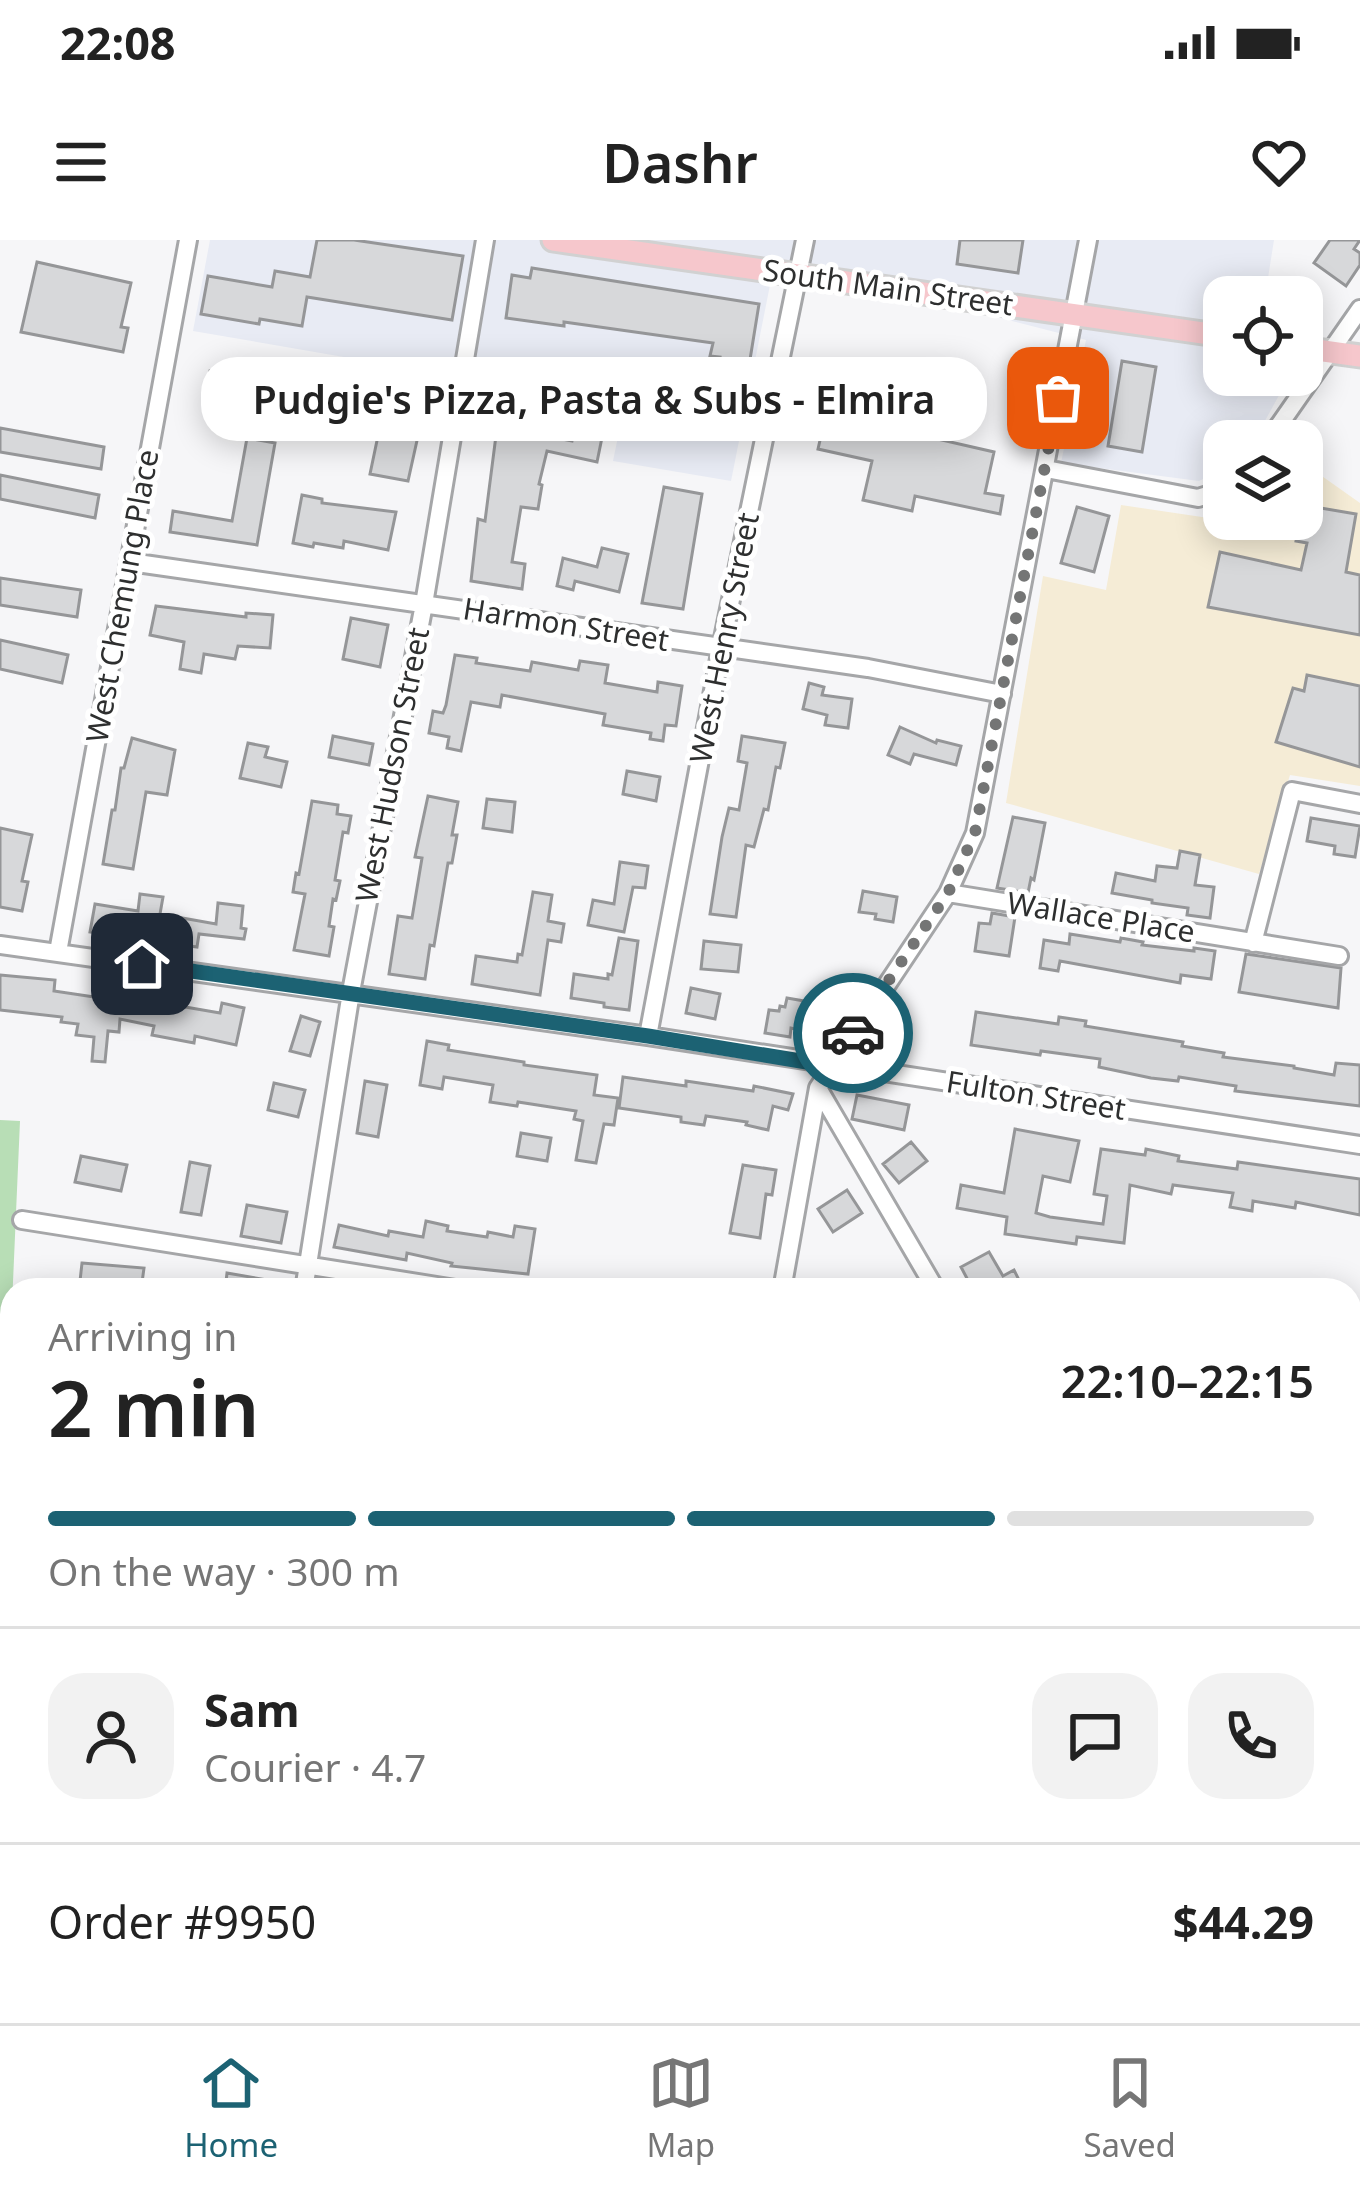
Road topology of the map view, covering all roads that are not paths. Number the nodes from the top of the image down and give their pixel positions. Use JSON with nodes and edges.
{"nodes":[{"id":1,"x":188,"y":240,"type":"edge"},
{"id":2,"x":485,"y":240,"type":"edge"},
{"id":3,"x":553,"y":240,"type":"edge"},
{"id":4,"x":805,"y":240,"type":"edge"},
{"id":5,"x":1088,"y":240,"type":"edge"},
{"id":6,"x":800,"y":275,"type":"junction"},
{"id":7,"x":1360,"y":309,"type":"edge"},
{"id":8,"x":1073,"y":314,"type":"junction"},
{"id":9,"x":1203,"y":334,"type":"edge"},
{"id":10,"x":1323,"y":351,"type":"edge"},
{"id":11,"x":1329,"y":352,"type":"junction"},
{"id":12,"x":1360,"y":356,"type":"edge"},
{"id":13,"x":1282,"y":420,"type":"edge"},
{"id":14,"x":1046,"y":470,"type":"junction"},
{"id":15,"x":1203,"y":496,"type":"edge"},
{"id":16,"x":130,"y":562,"type":"junction"},
{"id":17,"x":424,"y":604,"type":"junction"},
{"id":18,"x":722,"y":648,"type":"junction"},
{"id":19,"x":1002,"y":694,"type":"junction"},
{"id":20,"x":1360,"y":804,"type":"edge"},
{"id":21,"x":948,"y":893,"type":"junction"},
{"id":22,"x":1253,"y":944,"type":"junction"},
{"id":23,"x":0,"y":945,"type":"edge"},
{"id":24,"x":58,"y":952,"type":"junction"},
{"id":25,"x":1339,"y":956,"type":"dead end"},
{"id":26,"x":351,"y":992,"type":"junction"},
{"id":27,"x":648,"y":1036,"type":"junction"},
{"id":28,"x":831,"y":1066,"type":"junction"},
{"id":29,"x":818,"y":1088,"type":"junction"},
{"id":30,"x":1360,"y":1145,"type":"edge"},
{"id":31,"x":22,"y":1220,"type":"dead end"},
{"id":32,"x":308,"y":1264,"type":"junction"},
{"id":33,"x":306,"y":1278,"type":"edge"},
{"id":34,"x":391,"y":1278,"type":"edge"},
{"id":35,"x":784,"y":1278,"type":"edge"},
{"id":36,"x":929,"y":1278,"type":"edge"}],
"edges":[{"from":1,"to":16,"type":"street","name":"West Chemung Place"},
{"from":2,"to":17,"type":"street","name":"West Hudson Street"},
{"from":3,"to":6,"type":"main road","name":"South Main Street"},
{"from":4,"to":6,"type":"street","name":"West Henry Street"},
{"from":5,"to":8,"type":"street"},
{"from":6,"to":8,"type":"main road","name":"South Main Street"},
{"from":6,"to":18,"type":"street","name":"West Henry Street"},
{"from":7,"to":11,"type":"street"},
{"from":8,"to":9,"type":"main road","name":"South Main Street"},
{"from":8,"to":14,"type":"street"},
{"from":10,"to":11,"type":"main road"},
{"from":11,"to":12,"type":"main road"},
{"from":11,"to":13,"type":"street"},
{"from":14,"to":15,"type":"street"},
{"from":14,"to":19,"type":"street"},
{"from":16,"to":17,"type":"street","name":"Harmon Street"},
{"from":16,"to":24,"type":"street","name":"West Chemung Place"},
{"from":17,"to":18,"type":"street","name":"Harmon Street"},
{"from":17,"to":26,"type":"street","name":"West Hudson Street"},
{"from":18,"to":19,"type":"street","name":"Harmon Street"},
{"from":18,"to":27,"type":"street","name":"West Henry Street"},
{"from":19,"to":21,"type":"street"},
{"from":20,"to":22,"type":"street"},
{"from":21,"to":22,"type":"street","name":"Wallace Place"},
{"from":21,"to":28,"type":"street"},
{"from":22,"to":25,"type":"street","name":"Wallace Place"},
{"from":23,"to":24,"type":"street","name":"Fulton Street"},
{"from":24,"to":26,"type":"street","name":"Fulton Street"},
{"from":26,"to":27,"type":"street","name":"Fulton Street"},
{"from":26,"to":32,"type":"street","name":"West Hudson Street"},
{"from":27,"to":28,"type":"street","name":"Fulton Street"},
{"from":28,"to":29,"type":"street"},
{"from":28,"to":30,"type":"street","name":"Fulton Street"},
{"from":29,"to":35,"type":"street"},
{"from":29,"to":36,"type":"street"},
{"from":31,"to":32,"type":"street"},
{"from":32,"to":33,"type":"street","name":"West Hudson Street"},
{"from":32,"to":34,"type":"street"}]}
